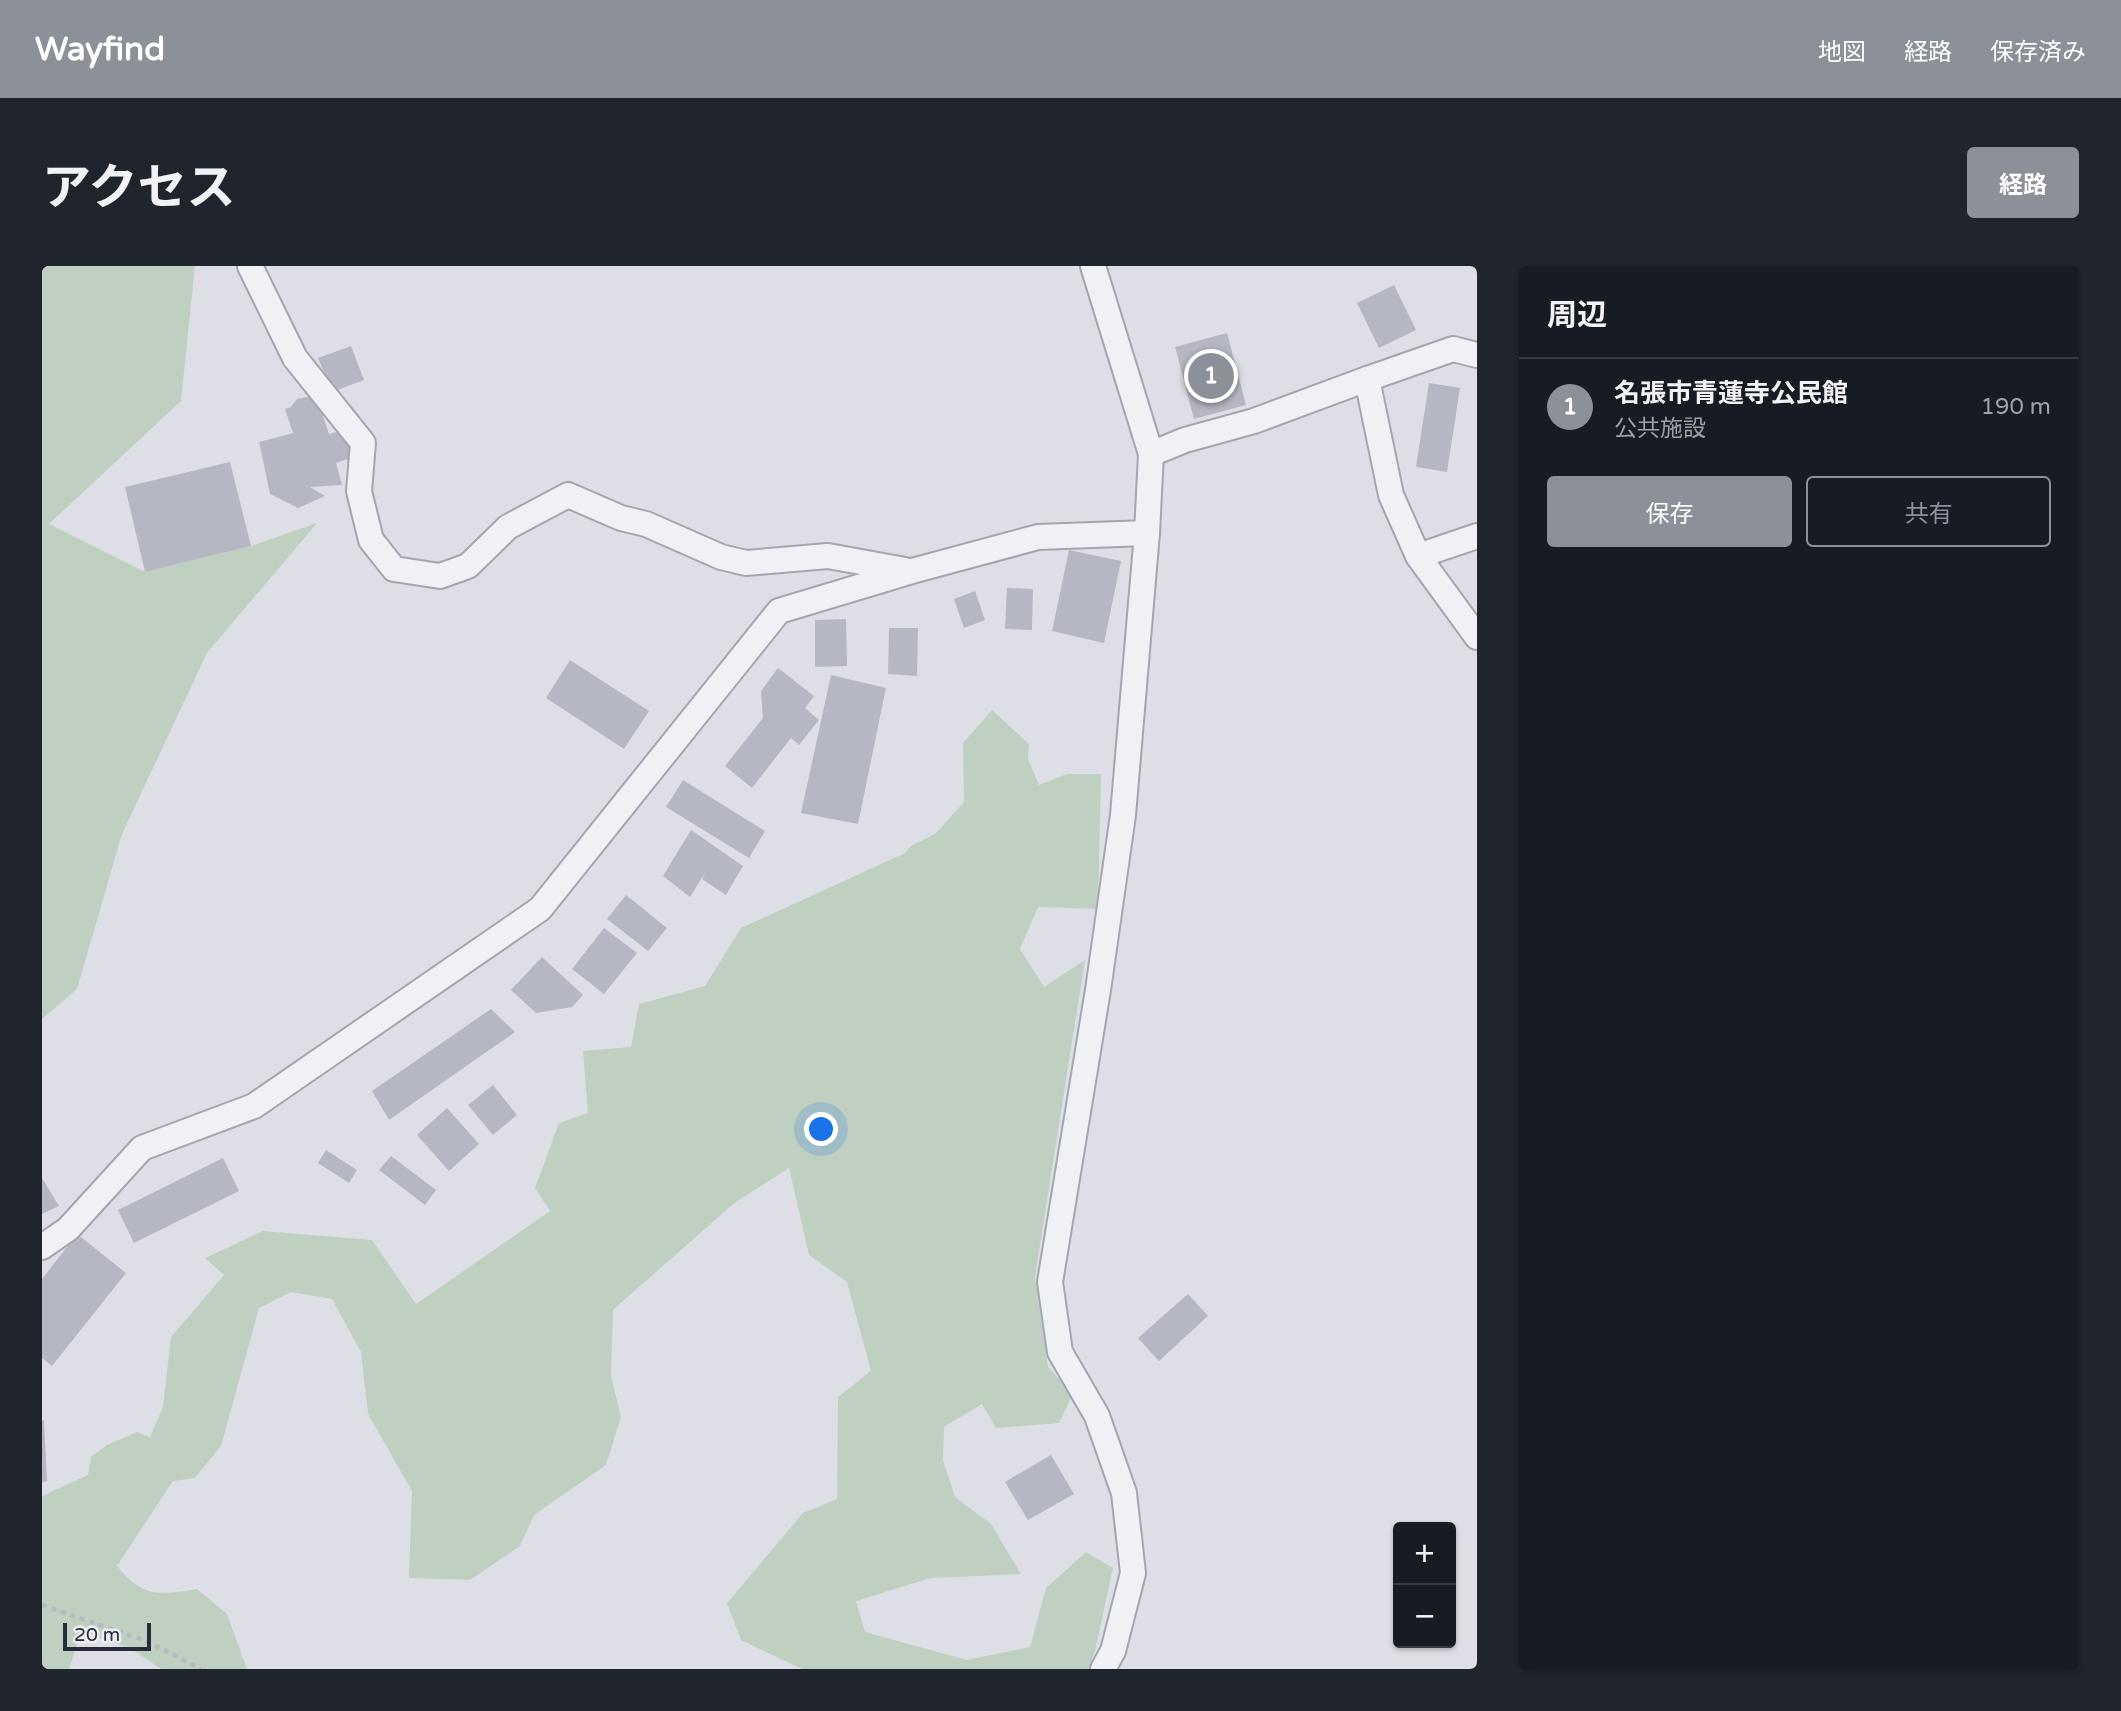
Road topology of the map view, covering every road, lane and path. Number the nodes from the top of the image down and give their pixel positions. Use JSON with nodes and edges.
{"nodes":[{"id":1,"x":250,"y":266,"type":"edge"},
{"id":2,"x":1093,"y":266,"type":"edge"},
{"id":3,"x":1477,"y":355,"type":"edge"},
{"id":4,"x":1367,"y":379,"type":"junction"},
{"id":5,"x":1151,"y":454,"type":"junction"},
{"id":6,"x":1147,"y":533,"type":"junction"},
{"id":7,"x":1477,"y":536,"type":"edge"},
{"id":8,"x":1418,"y":556,"type":"junction"},
{"id":9,"x":912,"y":571,"type":"junction"},
{"id":10,"x":1477,"y":637,"type":"edge"},
{"id":11,"x":42,"y":1247,"type":"edge"},
{"id":12,"x":42,"y":1605,"type":"edge"},
{"id":13,"x":201,"y":1669,"type":"edge"},
{"id":14,"x":1103,"y":1669,"type":"edge"}],
"edges":[{"from":1,"to":9,"type":"street"},
{"from":2,"to":5,"type":"street"},
{"from":3,"to":4,"type":"street"},
{"from":4,"to":5,"type":"street"},
{"from":4,"to":8,"type":"street"},
{"from":5,"to":6,"type":"street"},
{"from":6,"to":9,"type":"street"},
{"from":6,"to":14,"type":"street"},
{"from":7,"to":8,"type":"street"},
{"from":8,"to":10,"type":"street"},
{"from":9,"to":11,"type":"street"},
{"from":12,"to":13,"type":"path"}]}
